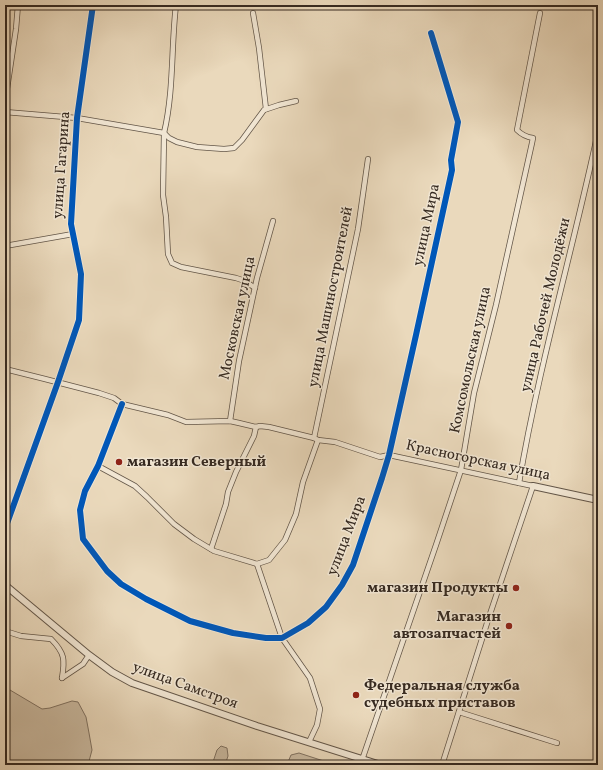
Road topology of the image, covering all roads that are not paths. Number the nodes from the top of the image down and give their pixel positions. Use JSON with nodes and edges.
{"nodes":[{"id":1,"x":18,"y":5,"type":"edge"},
{"id":2,"x":93,"y":5,"type":"edge"},
{"id":3,"x":176,"y":5,"type":"edge"},
{"id":4,"x":253,"y":13,"type":"dead end"},
{"id":5,"x":540,"y":13,"type":"dead end"},
{"id":6,"x":431,"y":33,"type":"dead end"},
{"id":7,"x":296,"y":101,"type":"dead end"},
{"id":8,"x":5,"y":102,"type":"edge"},
{"id":9,"x":266,"y":109,"type":"junction"},
{"id":10,"x":5,"y":112,"type":"edge"},
{"id":11,"x":77,"y":118,"type":"junction"},
{"id":12,"x":598,"y":132,"type":"edge"},
{"id":13,"x":164,"y":133,"type":"junction"},
{"id":14,"x":368,"y":159,"type":"dead end"},
{"id":15,"x":273,"y":221,"type":"dead end"},
{"id":16,"x":73,"y":234,"type":"junction"},
{"id":17,"x":5,"y":246,"type":"edge"},
{"id":18,"x":255,"y":288,"type":"junction"},
{"id":19,"x":5,"y":369,"type":"edge"},
{"id":20,"x":58,"y":382,"type":"junction"},
{"id":21,"x":122,"y":404,"type":"junction"},
{"id":22,"x":230,"y":421,"type":"junction"},
{"id":23,"x":256,"y":427,"type":"junction"},
{"id":24,"x":316,"y":439,"type":"junction"},
{"id":25,"x":389,"y":455,"type":"junction"},
{"id":26,"x":98,"y":466,"type":"junction"},
{"id":27,"x":461,"y":470,"type":"junction"},
{"id":28,"x":519,"y":483,"type":"junction"},
{"id":29,"x":533,"y":486,"type":"junction"},
{"id":30,"x":598,"y":500,"type":"edge"},
{"id":31,"x":5,"y":529,"type":"edge"},
{"id":32,"x":211,"y":549,"type":"junction"},
{"id":33,"x":257,"y":564,"type":"junction"},
{"id":34,"x":5,"y":585,"type":"edge"},
{"id":35,"x":5,"y":631,"type":"edge"},
{"id":36,"x":282,"y":638,"type":"junction"},
{"id":37,"x":89,"y":655,"type":"junction"},
{"id":38,"x":459,"y":712,"type":"junction"},
{"id":39,"x":309,"y":742,"type":"junction"},
{"id":40,"x":557,"y":743,"type":"dead end"},
{"id":41,"x":362,"y":760,"type":"junction"},
{"id":42,"x":381,"y":765,"type":"edge"},
{"id":43,"x":442,"y":765,"type":"edge"}],
"edges":[{"from":1,"to":8,"type":"street"},
{"from":2,"to":11,"type":"street","name":"улица Гагарина"},
{"from":3,"to":13,"type":"street"},
{"from":4,"to":9,"type":"street"},
{"from":5,"to":27,"type":"street","name":"Комсомольская улица"},
{"from":6,"to":25,"type":"street","name":"улица Мира"},
{"from":7,"to":9,"type":"street"},
{"from":9,"to":13,"type":"street"},
{"from":10,"to":11,"type":"street"},
{"from":11,"to":13,"type":"street"},
{"from":11,"to":16,"type":"street","name":"улица Гагарина"},
{"from":12,"to":28,"type":"street","name":"улица Рабочей Молодёжи"},
{"from":13,"to":18,"type":"street"},
{"from":14,"to":24,"type":"street","name":"улица Машиностроителей"},
{"from":15,"to":18,"type":"street","name":"Московская улица"},
{"from":16,"to":17,"type":"street"},
{"from":16,"to":20,"type":"street","name":"улица Гагарина"},
{"from":18,"to":22,"type":"street","name":"Московская улица"},
{"from":19,"to":20,"type":"street","name":"Красногорская улица"},
{"from":20,"to":21,"type":"street","name":"Красногорская улица"},
{"from":20,"to":31,"type":"street","name":"улица Гагарина"},
{"from":21,"to":22,"type":"street","name":"Красногорская улица"},
{"from":21,"to":26,"type":"street"},
{"from":22,"to":23,"type":"street","name":"Красногорская улица"},
{"from":23,"to":24,"type":"street","name":"Красногорская улица"},
{"from":23,"to":32,"type":"street"},
{"from":24,"to":25,"type":"street","name":"Красногорская улица"},
{"from":24,"to":33,"type":"street","name":"улица Машиностроителей"},
{"from":25,"to":27,"type":"street","name":"Красногорская улица"},
{"from":25,"to":36,"type":"street","name":"улица Мира"},
{"from":26,"to":32,"type":"street"},
{"from":26,"to":36,"type":"street"},
{"from":27,"to":28,"type":"street","name":"Красногорская улица"},
{"from":27,"to":41,"type":"street","name":"Комсомольская улица"},
{"from":28,"to":29,"type":"street","name":"Красногорская улица"},
{"from":29,"to":30,"type":"street","name":"Красногорская улица"},
{"from":29,"to":38,"type":"street"},
{"from":32,"to":33,"type":"street"},
{"from":33,"to":36,"type":"street"},
{"from":34,"to":37,"type":"street","name":"улица Самстроя"},
{"from":35,"to":37,"type":"street"},
{"from":36,"to":39,"type":"street"},
{"from":37,"to":39,"type":"street","name":"улица Самстроя"},
{"from":38,"to":40,"type":"street"},
{"from":38,"to":43,"type":"street"},
{"from":39,"to":41,"type":"street","name":"улица Самстроя"},
{"from":41,"to":42,"type":"street","name":"улица Самстроя"}]}
